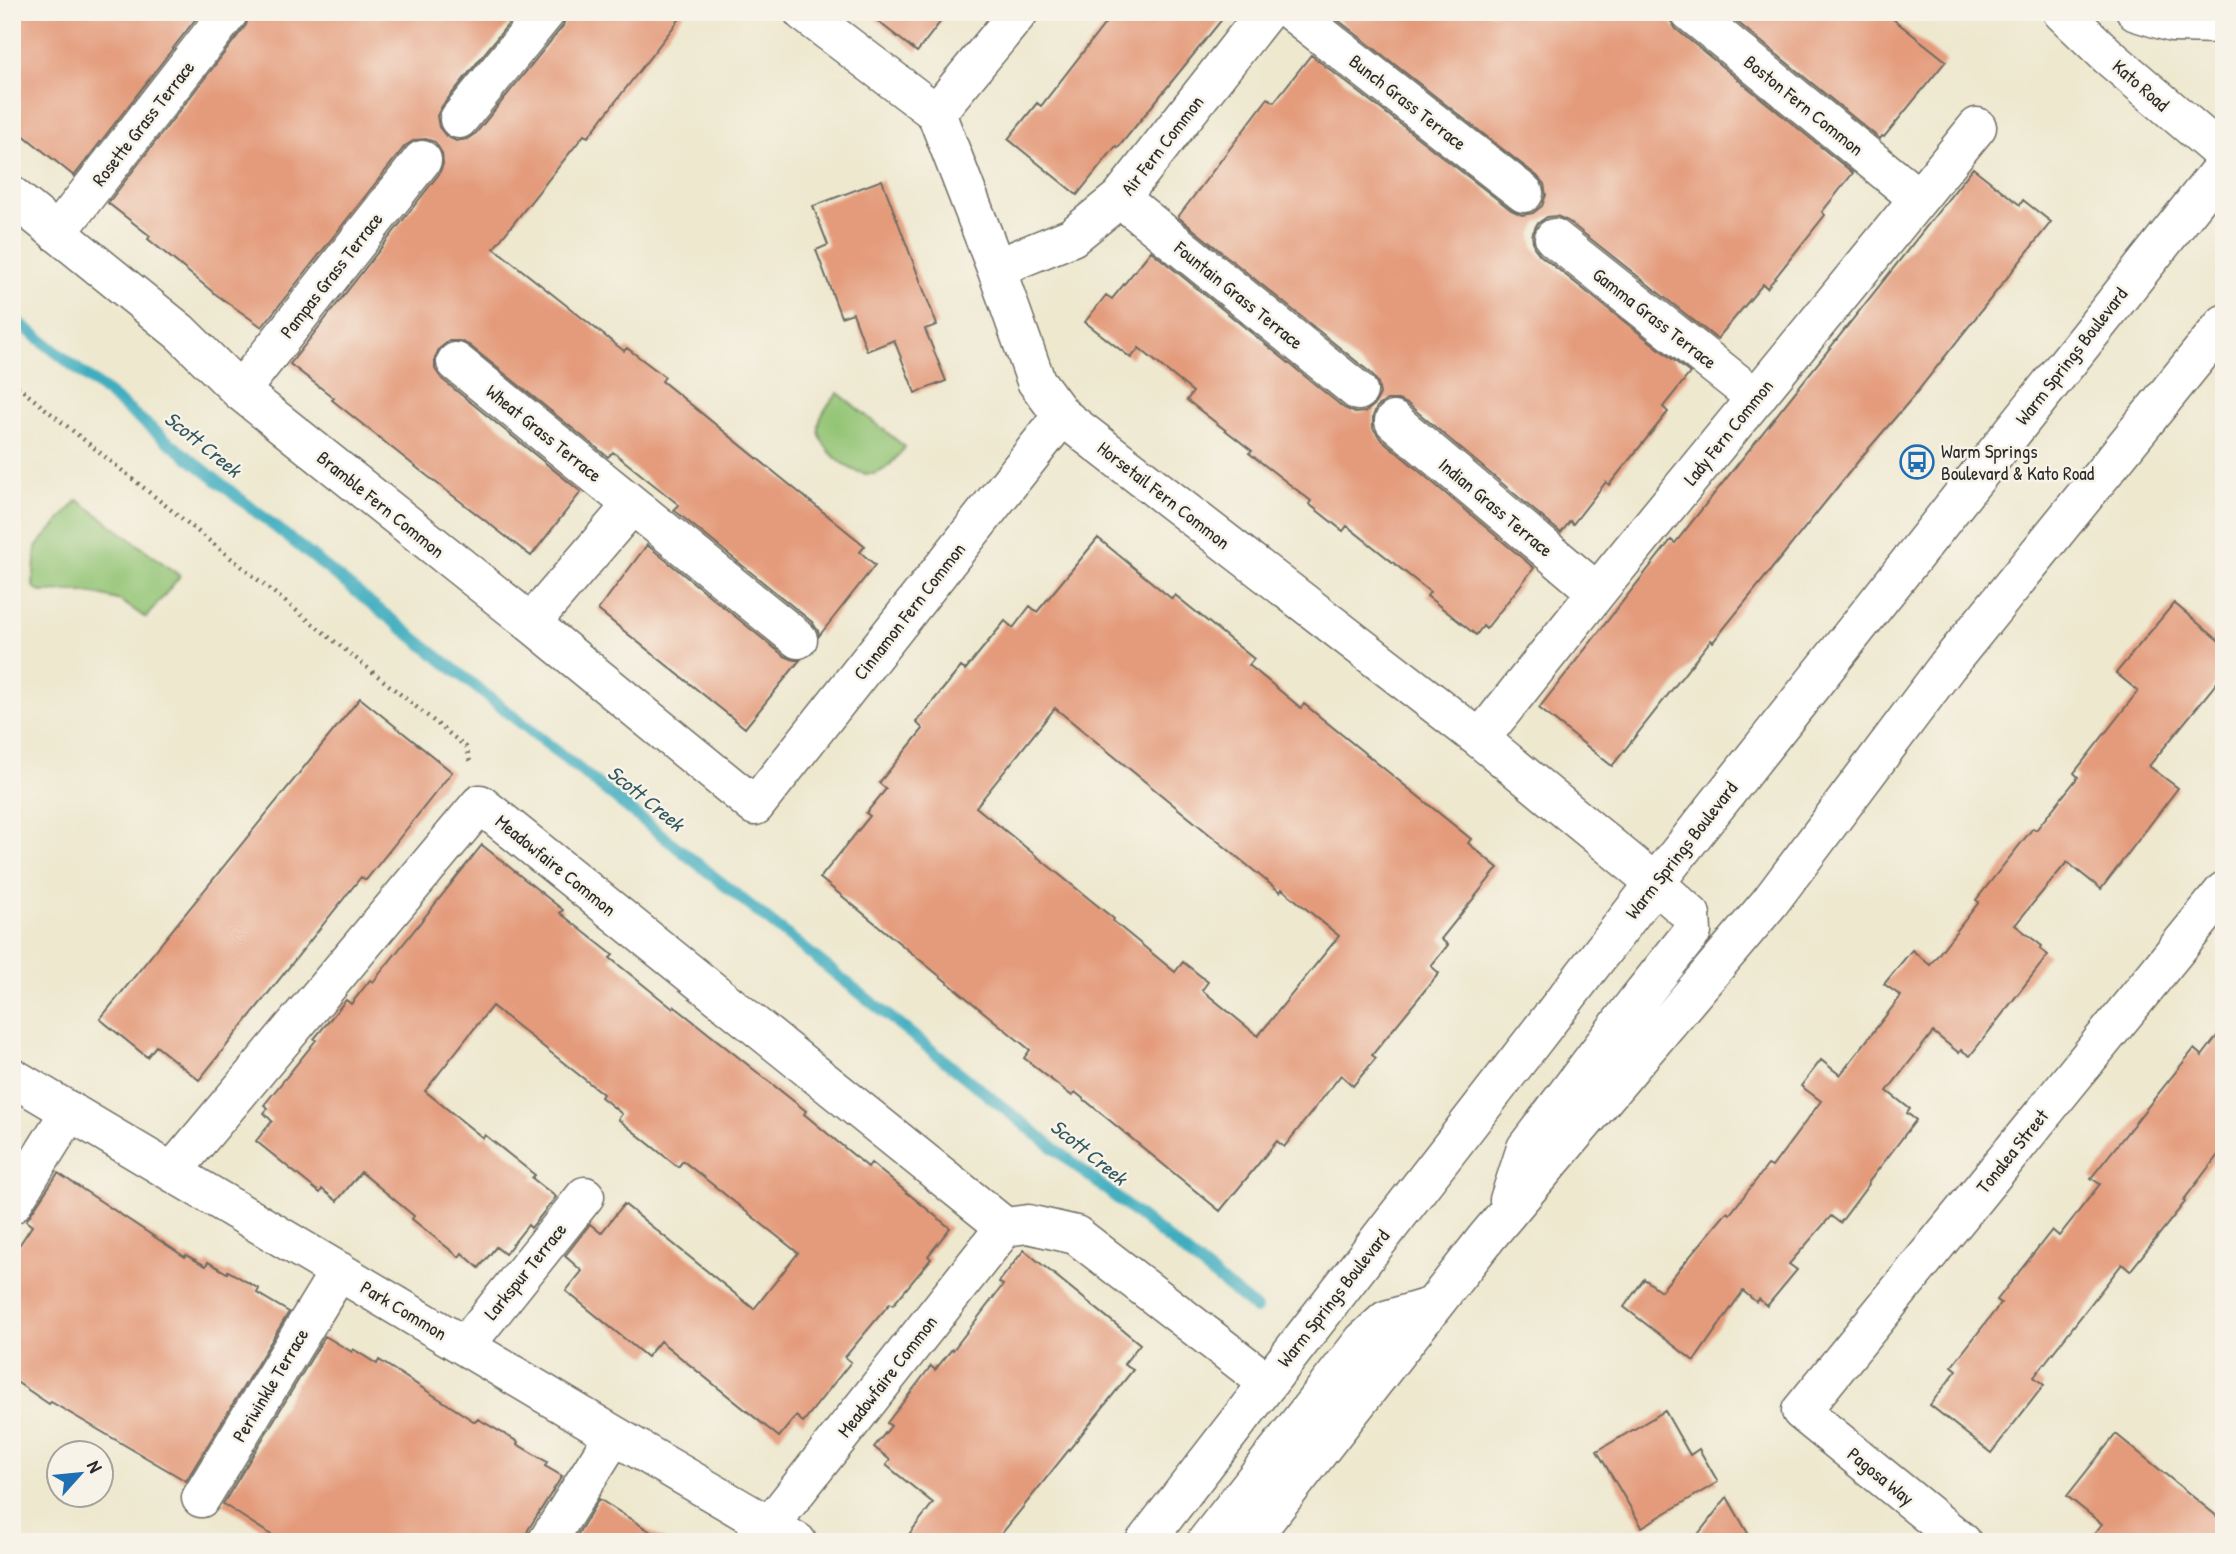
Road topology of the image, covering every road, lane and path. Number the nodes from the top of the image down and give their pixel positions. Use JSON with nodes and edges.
{"nodes":[{"id":1,"x":229,"y":12,"type":"edge"},
{"id":2,"x":546,"y":12,"type":"edge"},
{"id":3,"x":803,"y":12,"type":"edge"},
{"id":4,"x":1019,"y":12,"type":"edge"},
{"id":5,"x":1266,"y":12,"type":"edge"},
{"id":6,"x":1292,"y":12,"type":"edge"},
{"id":7,"x":1690,"y":12,"type":"edge"},
{"id":8,"x":2062,"y":12,"type":"edge"},
{"id":9,"x":2136,"y":12,"type":"edge"},
{"id":10,"x":2224,"y":24,"type":"edge"},
{"id":11,"x":936,"y":113,"type":"junction"},
{"id":12,"x":459,"y":119,"type":"dead end"},
{"id":13,"x":1977,"y":127,"type":"dead end"},
{"id":14,"x":2224,"y":155,"type":"edge"},
{"id":15,"x":422,"y":160,"type":"dead end"},
{"id":16,"x":2224,"y":165,"type":"edge"},
{"id":17,"x":1524,"y":192,"type":"dead end"},
{"id":18,"x":12,"y":196,"type":"edge"},
{"id":19,"x":1120,"y":198,"type":"junction"},
{"id":20,"x":1918,"y":198,"type":"junction"},
{"id":21,"x":57,"y":233,"type":"junction"},
{"id":22,"x":1554,"y":238,"type":"dead end"},
{"id":23,"x":996,"y":268,"type":"junction"},
{"id":24,"x":2224,"y":324,"type":"edge"},
{"id":25,"x":456,"y":362,"type":"dead end"},
{"id":26,"x":12,"y":382,"type":"edge"},
{"id":27,"x":240,"y":391,"type":"junction"},
{"id":28,"x":1358,"y":391,"type":"dead end"},
{"id":29,"x":1756,"y":397,"type":"junction"},
{"id":30,"x":1062,"y":416,"type":"junction"},
{"id":31,"x":1394,"y":421,"type":"dead end"},
{"id":32,"x":632,"y":505,"type":"junction"},
{"id":33,"x":1597,"y":592,"type":"junction"},
{"id":34,"x":531,"y":623,"type":"junction"},
{"id":35,"x":798,"y":639,"type":"dead end"},
{"id":36,"x":1480,"y":739,"type":"junction"},
{"id":37,"x":480,"y":804,"type":"junction"},
{"id":38,"x":755,"y":806,"type":"joint"},
{"id":39,"x":1655,"y":883,"type":"junction"},
{"id":40,"x":2224,"y":891,"type":"edge"},
{"id":41,"x":12,"y":1077,"type":"edge"},
{"id":42,"x":70,"y":1111,"type":"junction"},
{"id":43,"x":172,"y":1172,"type":"junction"},
{"id":44,"x":584,"y":1196,"type":"dead end"},
{"id":45,"x":12,"y":1204,"type":"edge"},
{"id":46,"x":1503,"y":1219,"type":"junction"},
{"id":47,"x":1005,"y":1227,"type":"junction"},
{"id":48,"x":339,"y":1271,"type":"junction"},
{"id":49,"x":1433,"y":1306,"type":"junction"},
{"id":50,"x":465,"y":1346,"type":"junction"},
{"id":51,"x":1268,"y":1383,"type":"junction"},
{"id":52,"x":1801,"y":1411,"type":"joint"},
{"id":53,"x":614,"y":1435,"type":"junction"},
{"id":54,"x":201,"y":1498,"type":"dead end"},
{"id":55,"x":775,"y":1536,"type":"edge"},
{"id":56,"x":547,"y":1542,"type":"edge"},
{"id":57,"x":1145,"y":1542,"type":"edge"},
{"id":58,"x":1206,"y":1542,"type":"edge"},
{"id":59,"x":1248,"y":1542,"type":"edge"},
{"id":60,"x":1962,"y":1542,"type":"edge"}],
"edges":[{"from":1,"to":21,"type":"street","name":"Rosette Grass Terrace"},
{"from":2,"to":12,"type":"street"},
{"from":3,"to":11,"type":"street"},
{"from":4,"to":11,"type":"street"},
{"from":5,"to":19,"type":"street","name":"Air Fern Common"},
{"from":6,"to":17,"type":"street","name":"Bunch Grass Terrace"},
{"from":7,"to":20,"type":"street","name":"Boston Fern Common"},
{"from":8,"to":14,"type":"street","name":"Kato Road"},
{"from":9,"to":10,"type":"street"},
{"from":11,"to":23,"type":"street","name":"Horsetail Fern Common"},
{"from":13,"to":20,"type":"street","name":"Lady Fern Common"},
{"from":15,"to":27,"type":"street","name":"Pampas Grass Terrace"},
{"from":16,"to":39,"type":"street","name":"Warm Springs Boulevard"},
{"from":18,"to":21,"type":"street","name":"Bramble Fern Common"},
{"from":19,"to":23,"type":"street","name":"Air Fern Common"},
{"from":19,"to":28,"type":"street","name":"Fountain Grass Terrace"},
{"from":20,"to":29,"type":"street","name":"Lady Fern Common"},
{"from":21,"to":27,"type":"street","name":"Bramble Fern Common"},
{"from":22,"to":29,"type":"street","name":"Gamma Grass Terrace"},
{"from":23,"to":30,"type":"street","name":"Horsetail Fern Common"},
{"from":24,"to":46,"type":"street"},
{"from":25,"to":32,"type":"street","name":"Wheat Grass Terrace"},
{"from":26,"to":37,"type":"path"},
{"from":27,"to":34,"type":"street","name":"Bramble Fern Common"},
{"from":29,"to":33,"type":"street","name":"Lady Fern Common"},
{"from":30,"to":36,"type":"street","name":"Horsetail Fern Common"},
{"from":30,"to":38,"type":"street","name":"Cinnamon Fern Common"},
{"from":31,"to":33,"type":"street","name":"Indian Grass Terrace"},
{"from":32,"to":34,"type":"street"},
{"from":32,"to":35,"type":"street","name":"Wheat Grass Terrace"},
{"from":33,"to":36,"type":"street","name":"Lady Fern Common"},
{"from":34,"to":38,"type":"street","name":"Bramble Fern Common"},
{"from":36,"to":39,"type":"street","name":"Horsetail Fern Common"},
{"from":37,"to":43,"type":"street","name":"Meadowfaire Common"},
{"from":37,"to":47,"type":"street","name":"Meadowfaire Common"},
{"from":39,"to":46,"type":"street","name":"Horsetail Fern Common"},
{"from":39,"to":51,"type":"street","name":"Warm Springs Boulevard"},
{"from":40,"to":52,"type":"street","name":"Tonalea Street"},
{"from":41,"to":42,"type":"street","name":"Park Common"},
{"from":42,"to":43,"type":"street","name":"Park Common"},
{"from":42,"to":45,"type":"street"},
{"from":43,"to":48,"type":"street","name":"Park Common"},
{"from":44,"to":50,"type":"street","name":"Larkspur Terrace"},
{"from":46,"to":49,"type":"street"},
{"from":47,"to":51,"type":"street"},
{"from":47,"to":55,"type":"street","name":"Meadowfaire Common"},
{"from":48,"to":50,"type":"street","name":"Park Common"},
{"from":48,"to":54,"type":"street","name":"Periwinkle Terrace"},
{"from":49,"to":58,"type":"street"},
{"from":49,"to":59,"type":"street"},
{"from":50,"to":53,"type":"street","name":"Park Common"},
{"from":51,"to":57,"type":"street","name":"Warm Springs Boulevard"},
{"from":52,"to":60,"type":"street","name":"Pagosa Way"},
{"from":53,"to":55,"type":"street","name":"Park Common"},
{"from":53,"to":56,"type":"street"}]}
